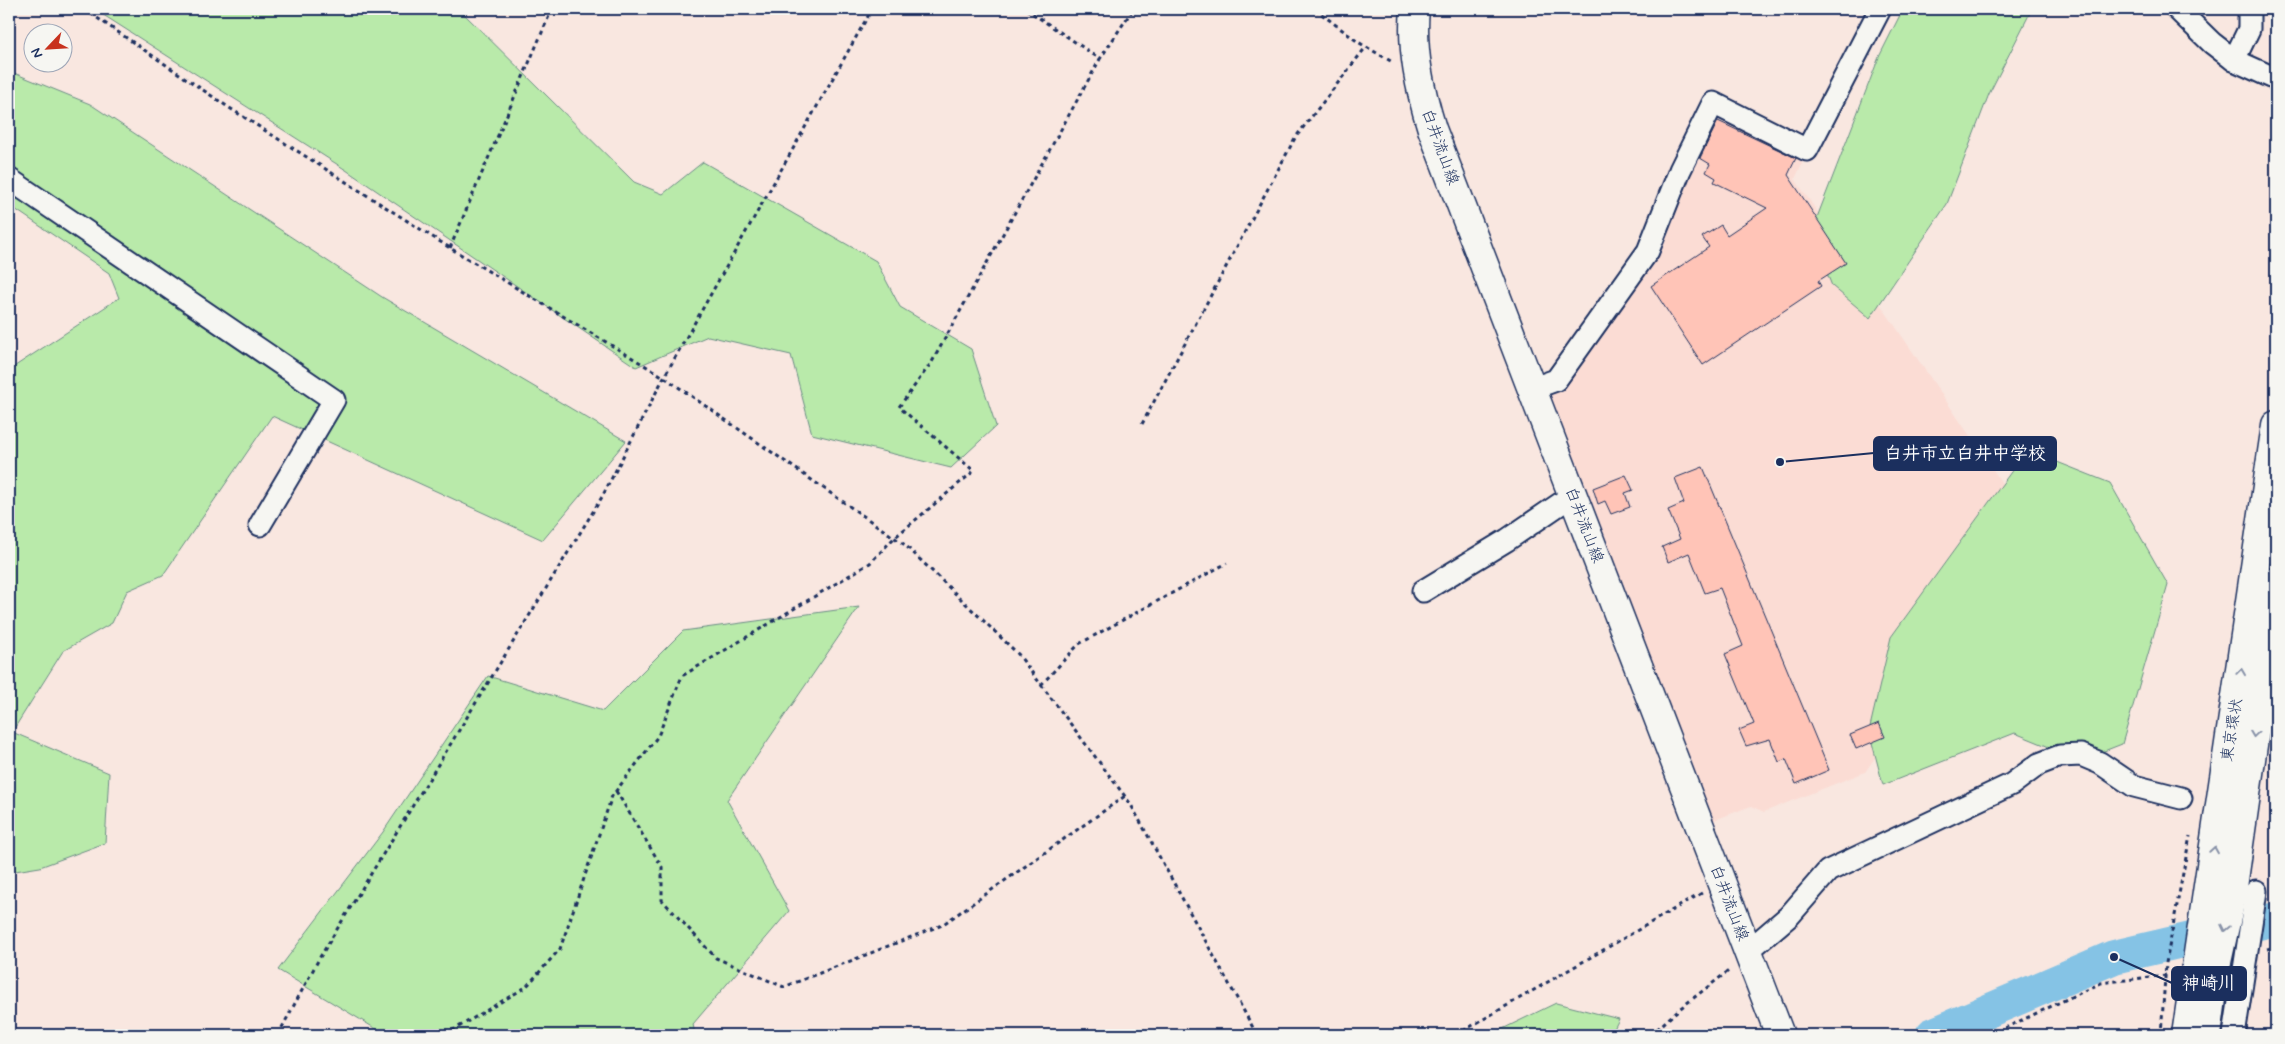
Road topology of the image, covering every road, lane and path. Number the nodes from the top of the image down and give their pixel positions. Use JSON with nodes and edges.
{"nodes":[{"id":1,"x":84,"y":9,"type":"edge"},
{"id":2,"x":552,"y":9,"type":"edge"},
{"id":3,"x":872,"y":9,"type":"edge"},
{"id":4,"x":1026,"y":9,"type":"edge"},
{"id":5,"x":1133,"y":9,"type":"edge"},
{"id":6,"x":1315,"y":9,"type":"edge"},
{"id":7,"x":1415,"y":9,"type":"edge"},
{"id":8,"x":1880,"y":9,"type":"edge"},
{"id":9,"x":2177,"y":9,"type":"edge"},
{"id":10,"x":2249,"y":9,"type":"edge"},
{"id":11,"x":1366,"y":46,"type":"junction"},
{"id":12,"x":1100,"y":59,"type":"junction"},
{"id":13,"x":2234,"y":60,"type":"junction"},
{"id":14,"x":1418,"y":77,"type":"junction"},
{"id":15,"x":2276,"y":79,"type":"edge"},
{"id":16,"x":9,"y":180,"type":"edge"},
{"id":17,"x":450,"y":248,"type":"junction"},
{"id":18,"x":664,"y":377,"type":"junction"},
{"id":19,"x":1531,"y":389,"type":"junction"},
{"id":20,"x":1142,"y":424,"type":"dead end"},
{"id":21,"x":2276,"y":425,"type":"edge"},
{"id":22,"x":1573,"y":495,"type":"junction"},
{"id":23,"x":260,"y":525,"type":"dead end"},
{"id":24,"x":894,"y":538,"type":"junction"},
{"id":25,"x":1227,"y":563,"type":"dead end"},
{"id":26,"x":2276,"y":582,"type":"edge"},
{"id":27,"x":1423,"y":591,"type":"dead end"},
{"id":28,"x":2270,"y":674,"type":"edge"},
{"id":29,"x":1042,"y":685,"type":"junction"},
{"id":30,"x":616,"y":791,"type":"junction"},
{"id":31,"x":1125,"y":796,"type":"junction"},
{"id":32,"x":2181,"y":798,"type":"dead end"},
{"id":33,"x":1722,"y":882,"type":"junction"},
{"id":34,"x":2232,"y":894,"type":"junction"},
{"id":35,"x":2175,"y":908,"type":"dead end"},
{"id":36,"x":1748,"y":953,"type":"junction"},
{"id":37,"x":2207,"y":963,"type":"junction"},
{"id":38,"x":2166,"y":975,"type":"junction"},
{"id":39,"x":278,"y":1035,"type":"edge"},
{"id":40,"x":444,"y":1035,"type":"edge"},
{"id":41,"x":1257,"y":1035,"type":"edge"},
{"id":42,"x":1456,"y":1035,"type":"edge"},
{"id":43,"x":1651,"y":1035,"type":"edge"},
{"id":44,"x":1780,"y":1035,"type":"edge"},
{"id":45,"x":1990,"y":1035,"type":"edge"},
{"id":46,"x":2160,"y":1035,"type":"edge"},
{"id":47,"x":2186,"y":1035,"type":"edge"},
{"id":48,"x":2208,"y":1035,"type":"edge"},
{"id":49,"x":2234,"y":1035,"type":"edge"}],
"edges":[{"from":1,"to":17,"type":"path"},
{"from":2,"to":17,"type":"path"},
{"from":3,"to":18,"type":"path"},
{"from":4,"to":12,"type":"path"},
{"from":5,"to":12,"type":"path"},
{"from":6,"to":11,"type":"path"},
{"from":7,"to":14,"type":"main road","name":"白井流山線"},
{"from":8,"to":19,"type":"street"},
{"from":9,"to":13,"type":"street"},
{"from":10,"to":13,"type":"street"},
{"from":11,"to":14,"type":"path"},
{"from":11,"to":20,"type":"path"},
{"from":12,"to":24,"type":"path"},
{"from":13,"to":15,"type":"street"},
{"from":14,"to":19,"type":"main road","name":"白井流山線"},
{"from":16,"to":23,"type":"street"},
{"from":17,"to":18,"type":"path"},
{"from":18,"to":24,"type":"path"},
{"from":18,"to":39,"type":"path"},
{"from":19,"to":22,"type":"main road","name":"白井流山線"},
{"from":34,"to":21,"type":"main road","name":"東京環状","one_way":true},
{"from":22,"to":27,"type":"street"},
{"from":22,"to":33,"type":"main road","name":"白井流山線"},
{"from":24,"to":29,"type":"path"},
{"from":24,"to":30,"type":"path"},
{"from":25,"to":29,"type":"path"},
{"from":26,"to":28,"type":"main road","name":"東京環状"},
{"from":28,"to":34,"type":"main road","name":"東京環状","one_way":true},
{"from":29,"to":31,"type":"path"},
{"from":30,"to":31,"type":"path"},
{"from":30,"to":40,"type":"path"},
{"from":31,"to":41,"type":"path"},
{"from":32,"to":36,"type":"street"},
{"from":33,"to":36,"type":"main road","name":"白井流山線"},
{"from":33,"to":42,"type":"path"},
{"from":34,"to":37,"type":"main road","name":"東京環状"},
{"from":34,"to":49,"type":"street"},
{"from":35,"to":38,"type":"path"},
{"from":36,"to":43,"type":"path"},
{"from":36,"to":44,"type":"main road","name":"白井流山線"},
{"from":37,"to":47,"type":"main road","name":"東京環状"},
{"from":37,"to":48,"type":"main road","name":"東京環状"},
{"from":38,"to":45,"type":"path"},
{"from":38,"to":46,"type":"path"}]}
